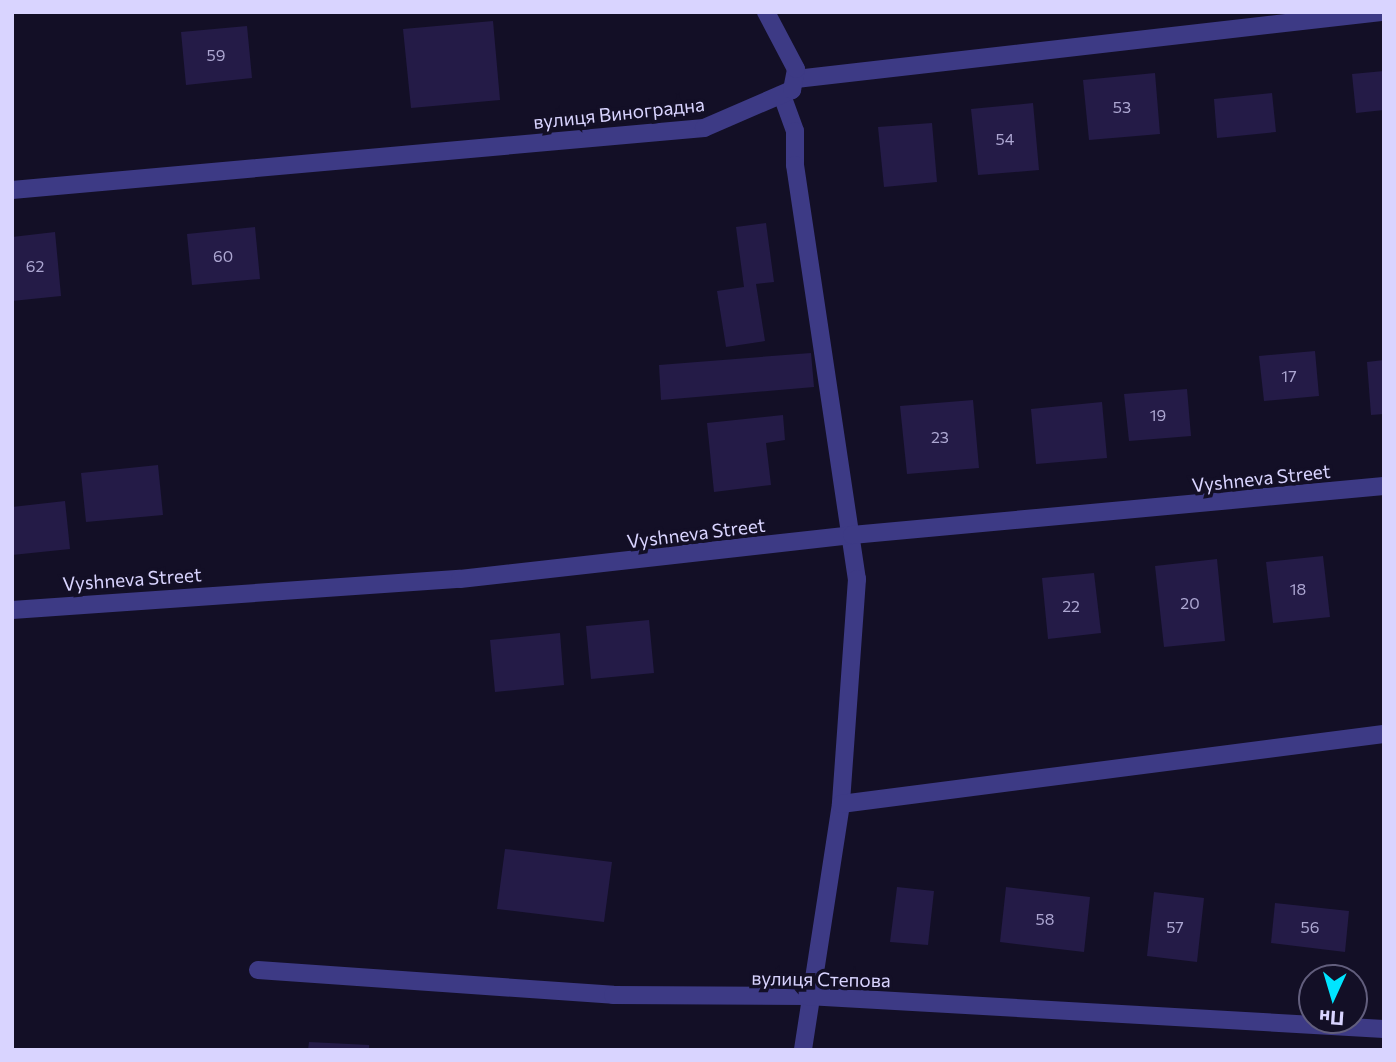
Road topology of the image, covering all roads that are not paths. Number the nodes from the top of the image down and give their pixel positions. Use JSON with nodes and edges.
{"nodes":[{"id":1,"x":766,"y":12,"type":"edge"},
{"id":2,"x":1381,"y":12,"type":"edge"},
{"id":3,"x":796,"y":79,"type":"junction"},
{"id":4,"x":783,"y":98,"type":"junction"},
{"id":5,"x":12,"y":190,"type":"edge"},
{"id":6,"x":1384,"y":486,"type":"edge"},
{"id":7,"x":852,"y":535,"type":"junction"},
{"id":8,"x":12,"y":610,"type":"edge"},
{"id":9,"x":1384,"y":734,"type":"edge"},
{"id":10,"x":841,"y":804,"type":"junction"},
{"id":11,"x":258,"y":970,"type":"dead end"},
{"id":12,"x":807,"y":996,"type":"junction"},
{"id":13,"x":1384,"y":1030,"type":"edge"},
{"id":14,"x":803,"y":1050,"type":"edge"}],
"edges":[{"from":1,"to":3,"type":"street"},
{"from":2,"to":3,"type":"street"},
{"from":3,"to":4,"type":"street"},
{"from":4,"to":5,"type":"street","name":"вулиця Виноградна"},
{"from":4,"to":7,"type":"street"},
{"from":6,"to":7,"type":"street","name":"Vyshneva Street"},
{"from":7,"to":8,"type":"street","name":"Vyshneva Street"},
{"from":7,"to":10,"type":"street"},
{"from":9,"to":10,"type":"street"},
{"from":10,"to":12,"type":"street"},
{"from":11,"to":12,"type":"street","name":"вулиця Степова"},
{"from":12,"to":13,"type":"street","name":"вулиця Степова"},
{"from":12,"to":14,"type":"street"}]}
